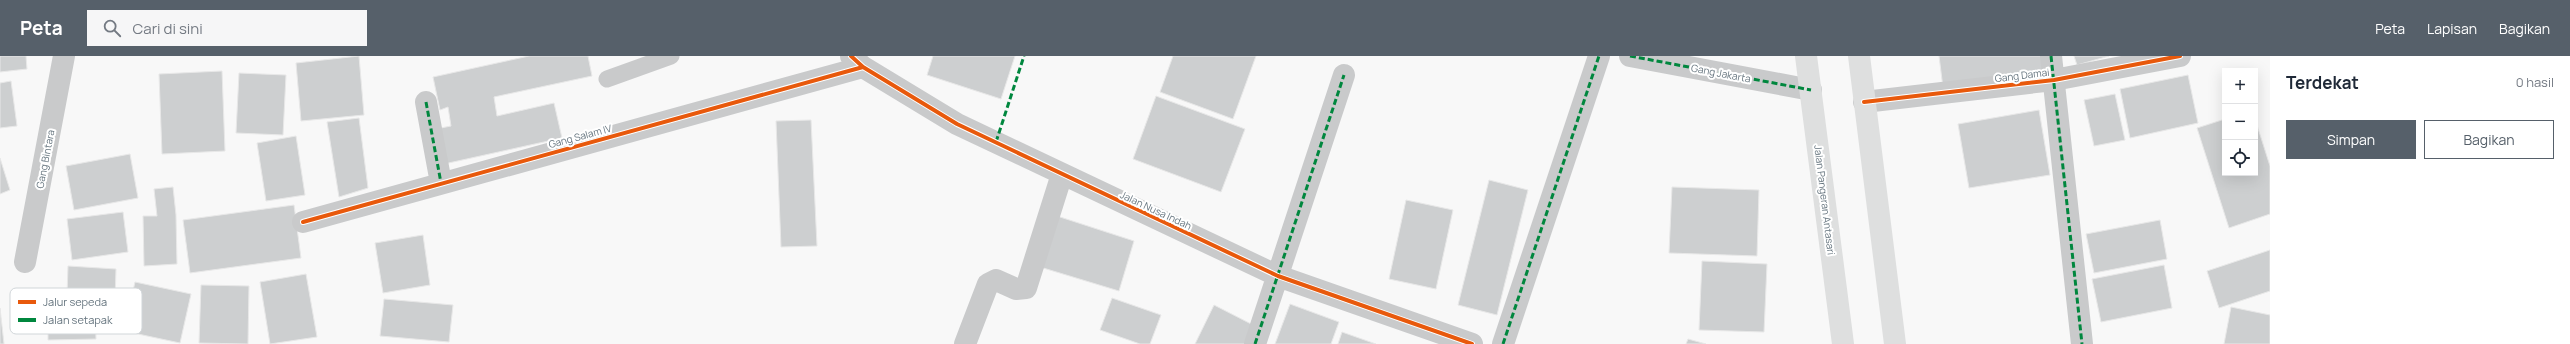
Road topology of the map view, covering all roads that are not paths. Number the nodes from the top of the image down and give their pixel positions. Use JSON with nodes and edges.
{"nodes":[{"id":1,"x":64,"y":56,"type":"edge"},
{"id":2,"x":672,"y":56,"type":"edge"},
{"id":3,"x":1599,"y":56,"type":"edge"},
{"id":4,"x":1630,"y":56,"type":"edge"},
{"id":5,"x":1806,"y":56,"type":"edge"},
{"id":6,"x":1859,"y":56,"type":"edge"},
{"id":7,"x":2051,"y":56,"type":"edge"},
{"id":8,"x":2180,"y":56,"type":"edge"},
{"id":9,"x":857,"y":61,"type":"edge"},
{"id":10,"x":1344,"y":75,"type":"dead end"},
{"id":11,"x":607,"y":79,"type":"dead end"},
{"id":12,"x":2054,"y":80,"type":"junction"},
{"id":13,"x":1811,"y":90,"type":"junction"},
{"id":14,"x":426,"y":102,"type":"dead end"},
{"id":15,"x":1864,"y":102,"type":"junction"},
{"id":16,"x":1062,"y":174,"type":"junction"},
{"id":17,"x":441,"y":182,"type":"junction"},
{"id":18,"x":303,"y":222,"type":"dead end"},
{"id":19,"x":25,"y":262,"type":"dead end"},
{"id":20,"x":1278,"y":276,"type":"junction"},
{"id":21,"x":966,"y":344,"type":"edge"},
{"id":22,"x":1255,"y":344,"type":"edge"},
{"id":23,"x":1472,"y":344,"type":"edge"},
{"id":24,"x":1503,"y":344,"type":"edge"},
{"id":25,"x":1843,"y":344,"type":"edge"},
{"id":26,"x":1895,"y":344,"type":"edge"},
{"id":27,"x":2082,"y":344,"type":"edge"}],
"edges":[{"from":1,"to":19,"type":"street","name":"Gang Bintara"},
{"from":2,"to":11,"type":"lane"},
{"from":3,"to":24,"type":"street"},
{"from":4,"to":13,"type":"street","name":"Gang Jakarta"},
{"from":5,"to":13,"type":"main road","name":"Jalan Pangeran Antasari"},
{"from":6,"to":15,"type":"main road"},
{"from":7,"to":12,"type":"street"},
{"from":8,"to":12,"type":"street","name":"Gang Damai"},
{"from":9,"to":16,"type":"street","name":"Jalan Nusa Indah"},
{"from":9,"to":17,"type":"street","name":"Gang Salam IV"},
{"from":10,"to":20,"type":"street"},
{"from":12,"to":15,"type":"street","name":"Gang Damai"},
{"from":12,"to":27,"type":"street"},
{"from":13,"to":25,"type":"main road","name":"Jalan Pangeran Antasari"},
{"from":14,"to":17,"type":"street"},
{"from":15,"to":26,"type":"main road"},
{"from":16,"to":20,"type":"street","name":"Jalan Nusa Indah"},
{"from":16,"to":21,"type":"street"},
{"from":17,"to":18,"type":"street","name":"Gang Salam IV"},
{"from":20,"to":22,"type":"street"},
{"from":20,"to":23,"type":"street","name":"Jalan Nusa Indah"}]}
